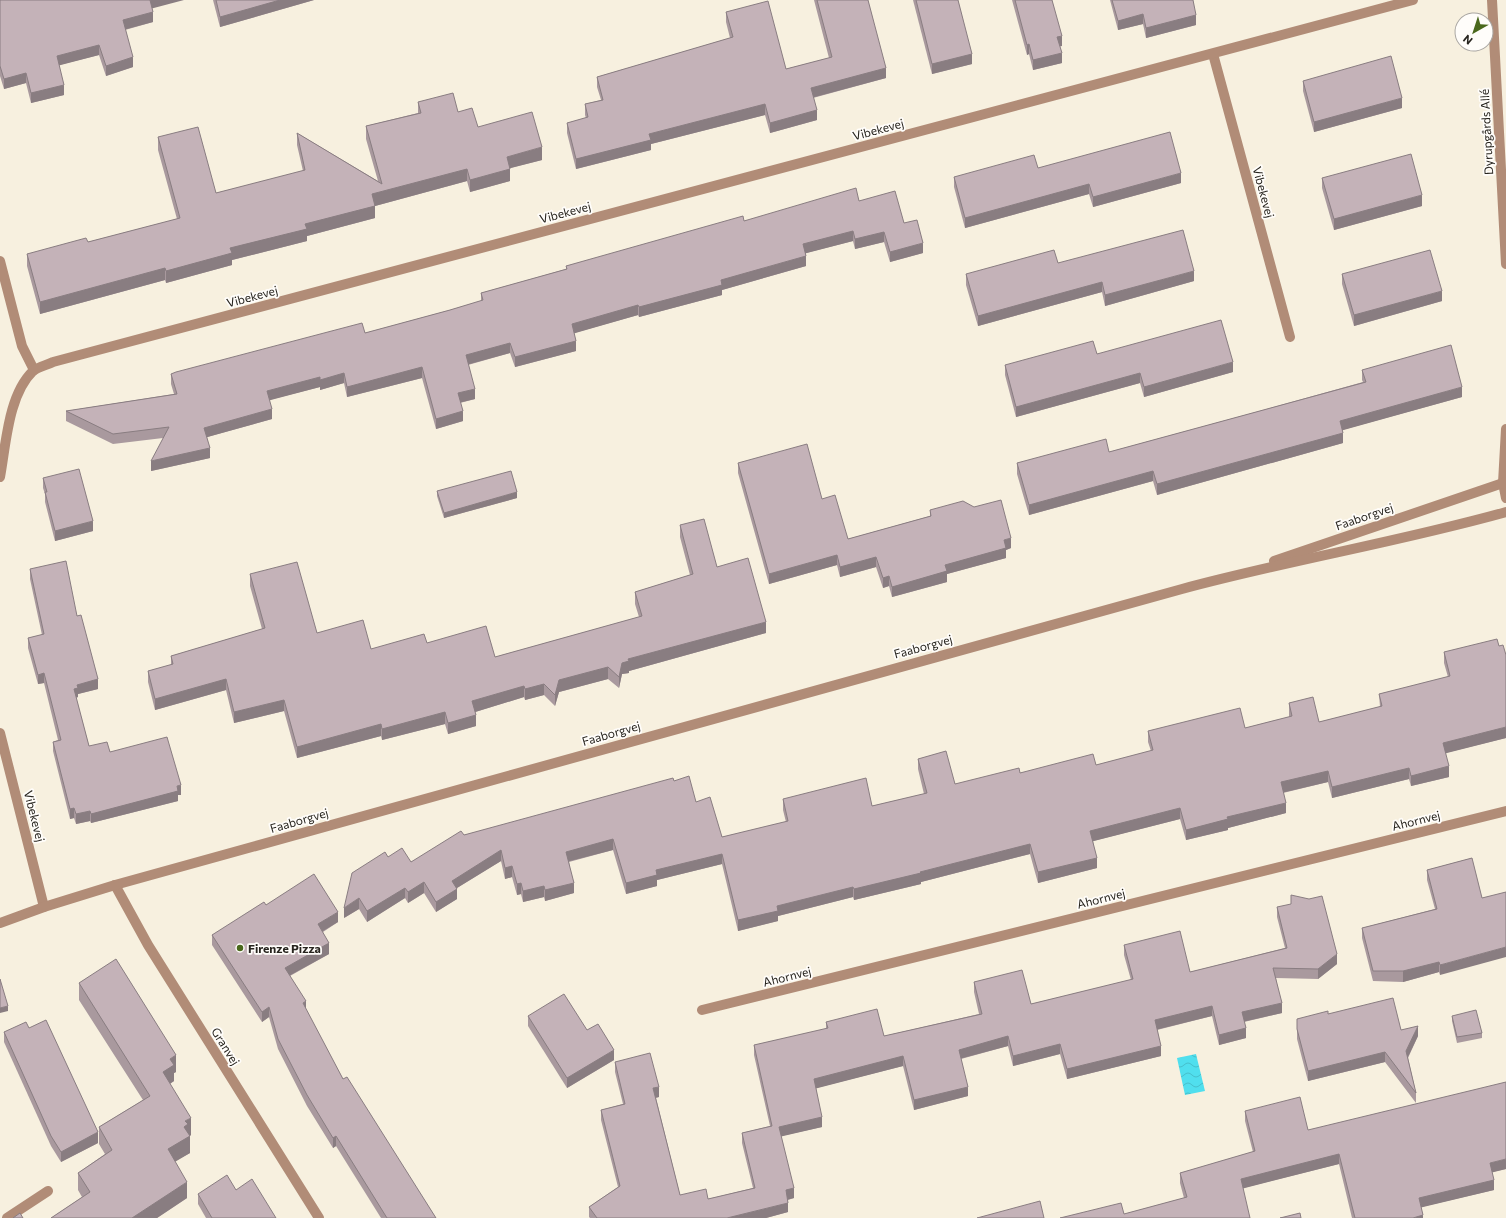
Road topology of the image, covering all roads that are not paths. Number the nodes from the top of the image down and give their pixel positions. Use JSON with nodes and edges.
{"nodes":[{"id":1,"x":1413,"y":0,"type":"edge"},
{"id":2,"x":1492,"y":0,"type":"edge"},
{"id":3,"x":1213,"y":54,"type":"junction"},
{"id":4,"x":0,"y":261,"type":"edge"},
{"id":5,"x":1506,"y":264,"type":"edge"},
{"id":6,"x":1290,"y":337,"type":"dead end"},
{"id":7,"x":34,"y":370,"type":"junction"},
{"id":8,"x":1506,"y":429,"type":"edge"},
{"id":9,"x":0,"y":477,"type":"edge"},
{"id":10,"x":1504,"y":482,"type":"edge"},
{"id":11,"x":1506,"y":498,"type":"edge"},
{"id":12,"x":1506,"y":512,"type":"edge"},
{"id":13,"x":1231,"y":576,"type":"junction"},
{"id":14,"x":0,"y":732,"type":"edge"},
{"id":15,"x":1506,"y":811,"type":"edge"},
{"id":16,"x":115,"y":885,"type":"junction"},
{"id":17,"x":44,"y":907,"type":"junction"},
{"id":18,"x":0,"y":923,"type":"edge"},
{"id":19,"x":702,"y":1010,"type":"dead end"},
{"id":20,"x":48,"y":1191,"type":"dead end"},
{"id":21,"x":7,"y":1218,"type":"edge"},
{"id":22,"x":319,"y":1218,"type":"edge"}],
"edges":[{"from":1,"to":3,"type":"street","name":"Vibekevej"},
{"from":2,"to":5,"type":"street","name":"Dyrupgårds Allé"},
{"from":3,"to":6,"type":"street","name":"Vibekevej"},
{"from":3,"to":7,"type":"street","name":"Vibekevej"},
{"from":4,"to":7,"type":"street"},
{"from":7,"to":9,"type":"street","name":"Vibekevej"},
{"from":8,"to":10,"type":"street"},
{"from":10,"to":11,"type":"street"},
{"from":10,"to":13,"type":"street","name":"Faaborgvej"},
{"from":12,"to":13,"type":"street","name":"Faaborgvej"},
{"from":13,"to":16,"type":"street","name":"Faaborgvej"},
{"from":14,"to":17,"type":"street","name":"Vibekevej"},
{"from":15,"to":19,"type":"street","name":"Ahornvej"},
{"from":16,"to":17,"type":"street","name":"Faaborgvej"},
{"from":16,"to":22,"type":"street","name":"Granvej"},
{"from":17,"to":18,"type":"street","name":"Faaborgvej"},
{"from":20,"to":21,"type":"street"}]}
